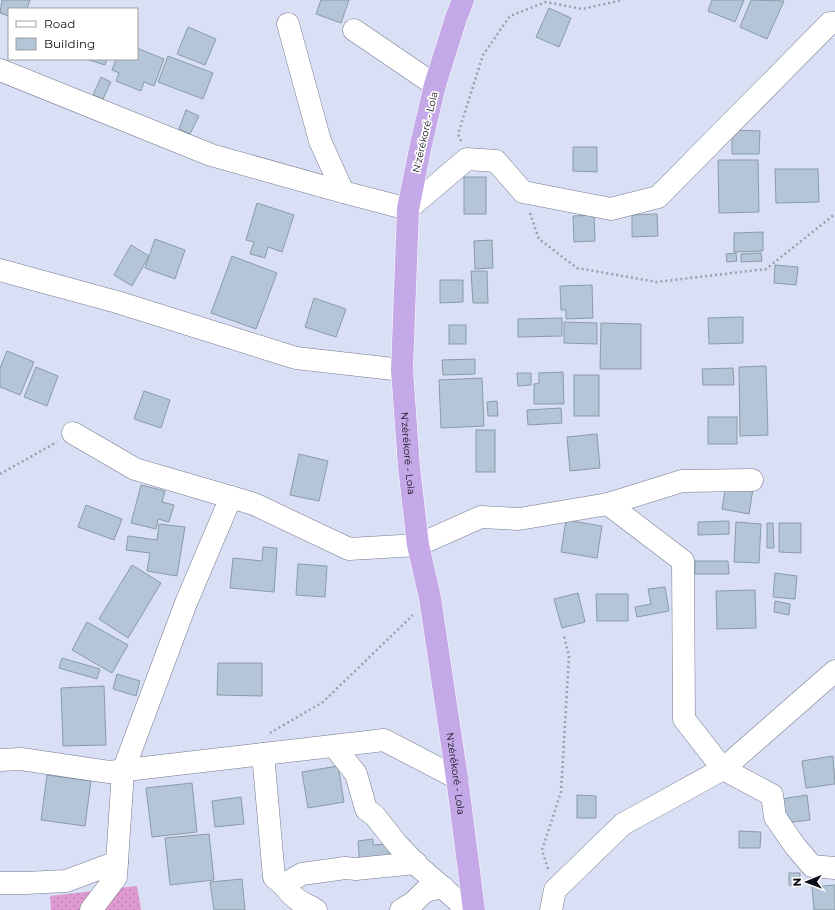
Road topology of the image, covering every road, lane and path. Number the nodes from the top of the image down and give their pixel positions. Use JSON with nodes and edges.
{"nodes":[{"id":1,"x":463,"y":0,"type":"edge"},
{"id":2,"x":623,"y":0,"type":"edge"},
{"id":3,"x":835,"y":23,"type":"edge"},
{"id":4,"x":288,"y":24,"type":"dead end"},
{"id":5,"x":354,"y":30,"type":"dead end"},
{"id":6,"x":0,"y":70,"type":"edge"},
{"id":7,"x":435,"y":85,"type":"junction"},
{"id":8,"x":467,"y":158,"type":"junction"},
{"id":9,"x":343,"y":192,"type":"junction"},
{"id":10,"x":523,"y":192,"type":"junction"},
{"id":11,"x":408,"y":209,"type":"junction"},
{"id":12,"x":835,"y":214,"type":"edge"},
{"id":13,"x":0,"y":270,"type":"edge"},
{"id":14,"x":402,"y":370,"type":"junction"},
{"id":15,"x":73,"y":433,"type":"joint"},
{"id":16,"x":0,"y":474,"type":"edge"},
{"id":17,"x":752,"y":480,"type":"dead end"},
{"id":18,"x":231,"y":498,"type":"junction"},
{"id":19,"x":608,"y":504,"type":"junction"},
{"id":20,"x":418,"y":545,"type":"junction"},
{"id":21,"x":430,"y":598,"type":"junction"},
{"id":22,"x":564,"y":636,"type":"dead end"},
{"id":23,"x":835,"y":671,"type":"edge"},
{"id":24,"x":264,"y":745,"type":"junction"},
{"id":25,"x":334,"y":746,"type":"junction"},
{"id":26,"x":0,"y":760,"type":"edge"},
{"id":27,"x":723,"y":769,"type":"junction"},
{"id":28,"x":123,"y":771,"type":"junction"},
{"id":29,"x":457,"y":778,"type":"junction"},
{"id":30,"x":117,"y":862,"type":"junction"},
{"id":31,"x":416,"y":863,"type":"junction"},
{"id":32,"x":835,"y":868,"type":"edge"},
{"id":33,"x":0,"y":883,"type":"edge"},
{"id":34,"x":283,"y":885,"type":"junction"},
{"id":35,"x":443,"y":887,"type":"junction"},
{"id":36,"x":553,"y":900,"type":"edge"},
{"id":37,"x":91,"y":910,"type":"edge"},
{"id":38,"x":316,"y":910,"type":"edge"},
{"id":39,"x":401,"y":910,"type":"edge"},
{"id":40,"x":464,"y":910,"type":"edge"},
{"id":41,"x":474,"y":910,"type":"edge"}],
"edges":[{"from":1,"to":7,"type":"highway","name":"N'zérékoré - Lola"},
{"from":2,"to":8,"type":"path"},
{"from":3,"to":10,"type":"street"},
{"from":4,"to":9,"type":"street"},
{"from":5,"to":7,"type":"street"},
{"from":6,"to":9,"type":"street"},
{"from":7,"to":11,"type":"highway","name":"N'zérékoré - Lola"},
{"from":8,"to":10,"type":"street"},
{"from":8,"to":11,"type":"street"},
{"from":9,"to":11,"type":"street"},
{"from":10,"to":12,"type":"path"},
{"from":11,"to":14,"type":"highway","name":"N'zérékoré - Lola"},
{"from":13,"to":14,"type":"street"},
{"from":14,"to":20,"type":"highway","name":"N'zérékoré - Lola"},
{"from":15,"to":16,"type":"path"},
{"from":15,"to":18,"type":"street"},
{"from":17,"to":19,"type":"street"},
{"from":18,"to":20,"type":"street"},
{"from":18,"to":28,"type":"street"},
{"from":19,"to":20,"type":"street"},
{"from":19,"to":27,"type":"street"},
{"from":20,"to":21,"type":"highway","name":"N'zérékoré - Lola"},
{"from":21,"to":24,"type":"path"},
{"from":21,"to":29,"type":"highway","name":"N'zérékoré - Lola"},
{"from":22,"to":36,"type":"path"},
{"from":23,"to":27,"type":"street"},
{"from":24,"to":25,"type":"street"},
{"from":24,"to":28,"type":"street"},
{"from":24,"to":34,"type":"street"},
{"from":25,"to":29,"type":"street"},
{"from":25,"to":31,"type":"street"},
{"from":26,"to":28,"type":"street"},
{"from":27,"to":32,"type":"street"},
{"from":27,"to":36,"type":"street"},
{"from":28,"to":30,"type":"street"},
{"from":29,"to":41,"type":"highway","name":"N'zérékoré - Lola"},
{"from":30,"to":33,"type":"street"},
{"from":30,"to":37,"type":"street"},
{"from":31,"to":34,"type":"street"},
{"from":31,"to":35,"type":"street"},
{"from":34,"to":38,"type":"street"},
{"from":35,"to":39,"type":"street"},
{"from":35,"to":40,"type":"street"}]}
